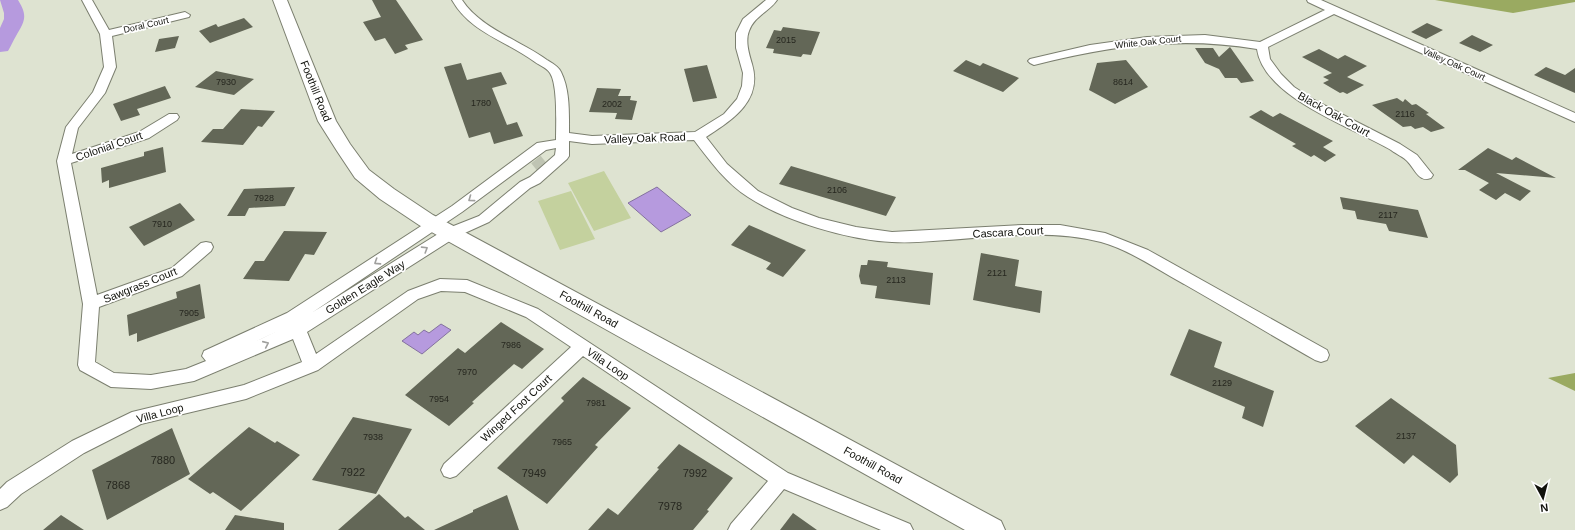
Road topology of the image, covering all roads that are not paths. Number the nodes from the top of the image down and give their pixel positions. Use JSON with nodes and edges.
{"nodes":[{"id":1,"x":87,"y":0,"type":"edge"},
{"id":2,"x":280,"y":0,"type":"edge"},
{"id":3,"x":457,"y":0,"type":"edge"},
{"id":4,"x":772,"y":0,"type":"edge"},
{"id":5,"x":1312,"y":0,"type":"edge"},
{"id":6,"x":1333,"y":10,"type":"junction"},
{"id":7,"x":185,"y":15,"type":"dead end"},
{"id":8,"x":106,"y":34,"type":"junction"},
{"id":9,"x":1262,"y":46,"type":"junction"},
{"id":10,"x":1034,"y":61,"type":"dead end"},
{"id":11,"x":173,"y":117,"type":"dead end"},
{"id":12,"x":1575,"y":118,"type":"edge"},
{"id":13,"x":698,"y":136,"type":"junction"},
{"id":14,"x":563,"y":139,"type":"junction"},
{"id":15,"x":64,"y":161,"type":"junction"},
{"id":16,"x":1426,"y":175,"type":"dead end"},
{"id":17,"x":503,"y":176,"type":"junction"},
{"id":18,"x":521,"y":184,"type":"junction"},
{"id":19,"x":442,"y":229,"type":"junction"},
{"id":20,"x":206,"y":247,"type":"dead end"},
{"id":21,"x":91,"y":304,"type":"junction"},
{"id":22,"x":296,"y":323,"type":"junction"},
{"id":23,"x":582,"y":347,"type":"junction"},
{"id":24,"x":1321,"y":355,"type":"dead end"},
{"id":25,"x":312,"y":365,"type":"junction"},
{"id":26,"x":450,"y":470,"type":"dead end"},
{"id":27,"x":781,"y":479,"type":"junction"},
{"id":28,"x":0,"y":501,"type":"edge"},
{"id":29,"x":738,"y":530,"type":"edge"},
{"id":30,"x":903,"y":530,"type":"edge"},
{"id":31,"x":991,"y":530,"type":"edge"}],
"edges":[{"from":1,"to":8,"type":"street","name":"Golden Eagle Way"},
{"from":2,"to":19,"type":"main road","name":"Foothill Road"},
{"from":3,"to":14,"type":"street","name":"Golden Eagle Way"},
{"from":4,"to":13,"type":"street","name":"Valley Oak Road"},
{"from":5,"to":6,"type":"street"},
{"from":6,"to":9,"type":"street"},
{"from":6,"to":12,"type":"street","name":"Valley Oak Court"},
{"from":7,"to":8,"type":"street","name":"Doral Court"},
{"from":8,"to":15,"type":"street","name":"Golden Eagle Way"},
{"from":9,"to":10,"type":"street","name":"White Oak Court"},
{"from":9,"to":16,"type":"street","name":"Black Oak Court"},
{"from":11,"to":15,"type":"street","name":"Colonial Court"},
{"from":13,"to":14,"type":"street","name":"Valley Oak Road"},
{"from":13,"to":24,"type":"street","name":"Cascara Court"},
{"from":14,"to":17,"type":"street","name":"Golden Eagle Way"},
{"from":14,"to":18,"type":"street","name":"Golden Eagle Way"},
{"from":14,"to":18,"type":"street","name":"Golden Eagle Way"},
{"from":15,"to":21,"type":"street","name":"Golden Eagle Way"},
{"from":17,"to":18,"type":"street"},
{"from":17,"to":19,"type":"street","name":"Golden Eagle Way","one_way":true},
{"from":18,"to":19,"type":"street","name":"Golden Eagle Way"},
{"from":19,"to":22,"type":"street","name":"Golden Eagle Way"},
{"from":19,"to":31,"type":"main road","name":"Foothill Road"},
{"from":20,"to":21,"type":"street","name":"Sawgrass Court"},
{"from":21,"to":22,"type":"street","name":"Golden Eagle Way"},
{"from":22,"to":25,"type":"street"},
{"from":23,"to":25,"type":"street","name":"Villa Loop"},
{"from":23,"to":26,"type":"street","name":"Winged Foot Court"},
{"from":23,"to":27,"type":"street","name":"Villa Loop"},
{"from":25,"to":28,"type":"street","name":"Villa Loop"},
{"from":27,"to":29,"type":"street"},
{"from":27,"to":30,"type":"street","name":"Villa Loop"}]}
